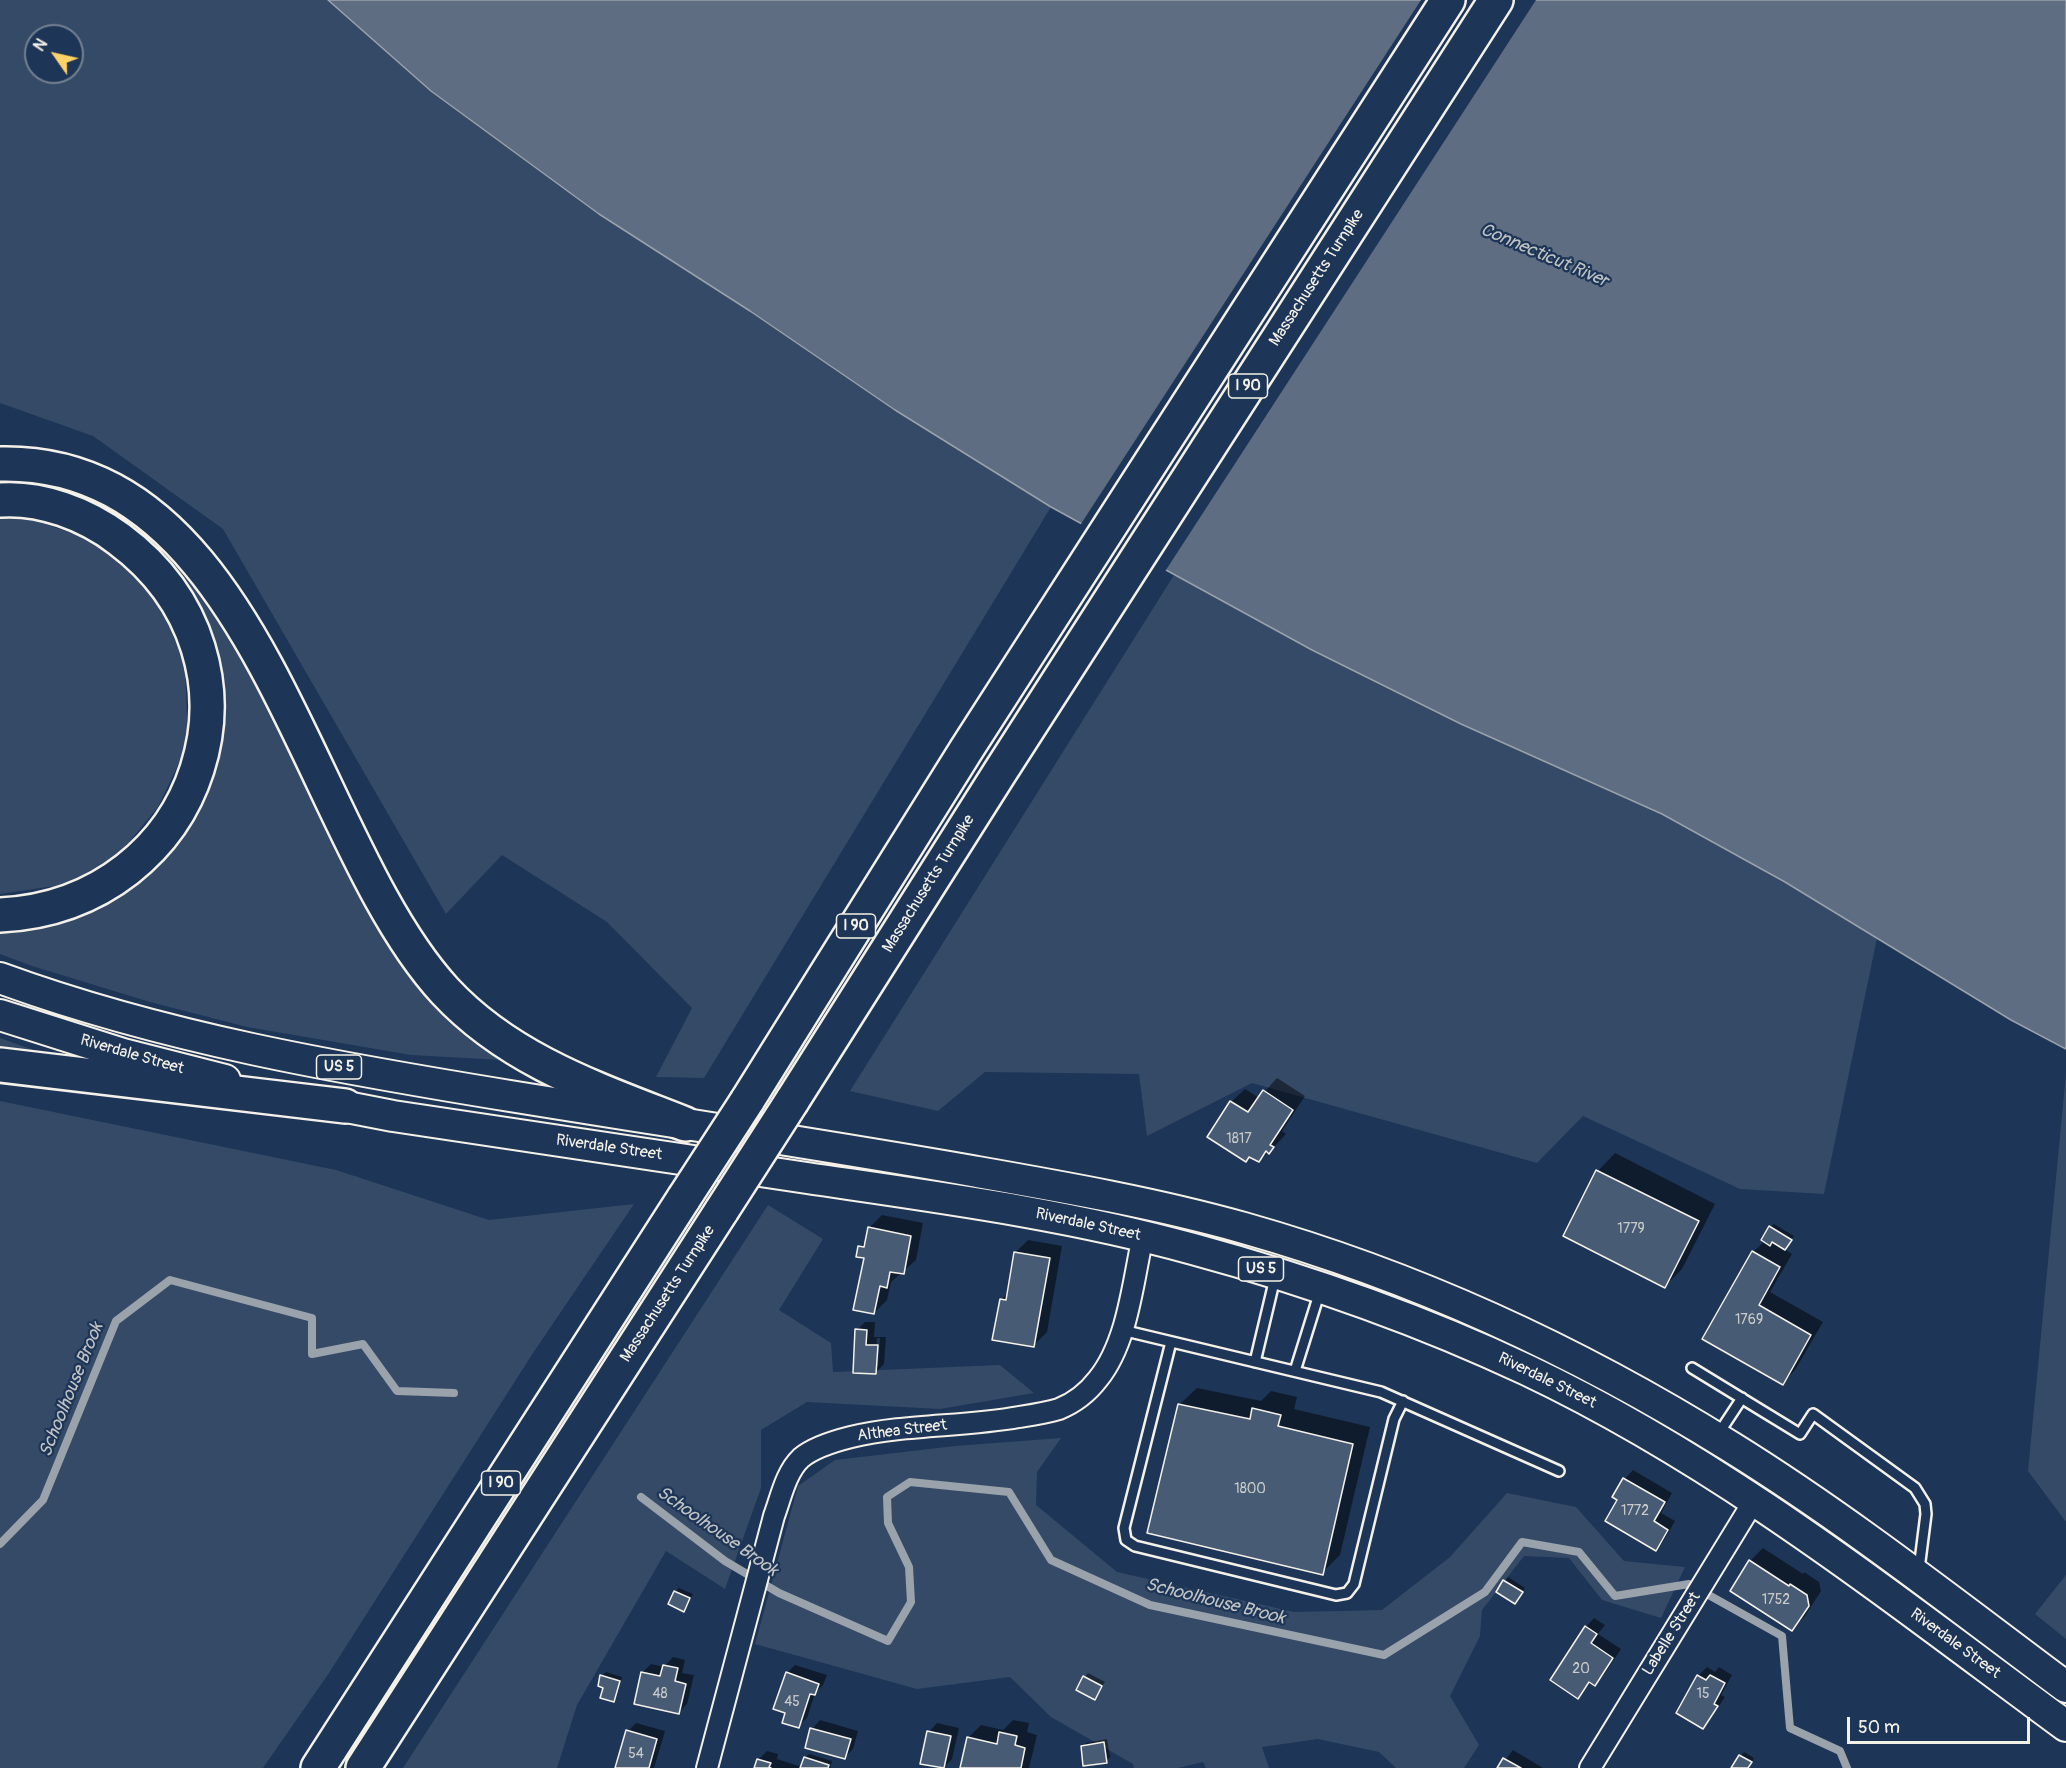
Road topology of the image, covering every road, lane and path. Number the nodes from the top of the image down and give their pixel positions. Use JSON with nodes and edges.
{"nodes":[{"id":1,"x":1448,"y":0,"type":"edge"},
{"id":2,"x":1496,"y":0,"type":"edge"},
{"id":3,"x":0,"y":464,"type":"edge"},
{"id":4,"x":0,"y":500,"type":"edge"},
{"id":5,"x":0,"y":915,"type":"edge"},
{"id":6,"x":0,"y":978,"type":"edge"},
{"id":7,"x":0,"y":1015,"type":"edge"},
{"id":8,"x":0,"y":1065,"type":"edge"},
{"id":9,"x":345,"y":1106,"type":"junction"},
{"id":10,"x":685,"y":1124,"type":"junction"},
{"id":11,"x":1146,"y":1221,"type":"junction"},
{"id":12,"x":1276,"y":1273,"type":"junction"},
{"id":13,"x":1321,"y":1287,"type":"junction"},
{"id":14,"x":1122,"y":1330,"type":"junction"},
{"id":15,"x":1171,"y":1342,"type":"junction"},
{"id":16,"x":1255,"y":1362,"type":"junction"},
{"id":17,"x":1692,"y":1368,"type":"dead end"},
{"id":18,"x":1295,"y":1371,"type":"junction"},
{"id":19,"x":1742,"y":1398,"type":"junction"},
{"id":20,"x":1403,"y":1401,"type":"junction"},
{"id":21,"x":1716,"y":1438,"type":"junction"},
{"id":22,"x":1559,"y":1472,"type":"dead end"},
{"id":23,"x":1763,"y":1486,"type":"junction"},
{"id":24,"x":1918,"y":1578,"type":"junction"},
{"id":25,"x":2066,"y":1687,"type":"edge"},
{"id":26,"x":2066,"y":1726,"type":"edge"},
{"id":27,"x":318,"y":1768,"type":"edge"},
{"id":28,"x":363,"y":1768,"type":"edge"},
{"id":29,"x":707,"y":1768,"type":"edge"},
{"id":30,"x":1590,"y":1768,"type":"edge"}],
"edges":[{"from":1,"to":27,"type":"highway","number":"I 90","bridge":true},
{"from":2,"to":28,"type":"highway","name":"Massachusetts Turnpike","number":"I 90","bridge":true},
{"from":3,"to":10,"type":"highway"},
{"from":4,"to":5,"type":"highway"},
{"from":6,"to":10,"type":"main road","name":"Riverdale Street","number":"US 5"},
{"from":7,"to":9,"type":"main road","name":"Riverdale Street","number":"US 5"},
{"from":8,"to":9,"type":"highway"},
{"from":9,"to":11,"type":"main road","name":"Riverdale Street","number":"US 5"},
{"from":10,"to":11,"type":"main road","name":"Riverdale Street","number":"US 5"},
{"from":11,"to":12,"type":"main road","name":"Riverdale Street","number":"US 5"},
{"from":11,"to":14,"type":"street","name":"Althea Street"},
{"from":11,"to":21,"type":"main road","name":"Riverdale Street","number":"US 5"},
{"from":12,"to":13,"type":"main road","name":"Riverdale Street","number":"US 5"},
{"from":12,"to":16,"type":"lane"},
{"from":13,"to":18,"type":"lane"},
{"from":13,"to":23,"type":"main road","name":"Riverdale Street","number":"US 5"},
{"from":14,"to":15,"type":"lane"},
{"from":14,"to":29,"type":"street","name":"Althea Street"},
{"from":15,"to":16,"type":"lane"},
{"from":15,"to":20,"type":"lane"},
{"from":16,"to":18,"type":"lane"},
{"from":17,"to":19,"type":"lane"},
{"from":18,"to":20,"type":"lane"},
{"from":19,"to":21,"type":"lane"},
{"from":19,"to":24,"type":"lane"},
{"from":20,"to":22,"type":"lane"},
{"from":21,"to":23,"type":"main road","name":"Riverdale Street","number":"US 5"},
{"from":23,"to":24,"type":"main road","name":"Riverdale Street","number":"US 5"},
{"from":23,"to":26,"type":"main road","name":"Riverdale Street","number":"US 5"},
{"from":23,"to":30,"type":"street","name":"Labelle Street"},
{"from":24,"to":25,"type":"main road","name":"Riverdale Street","number":"US 5"}]}
